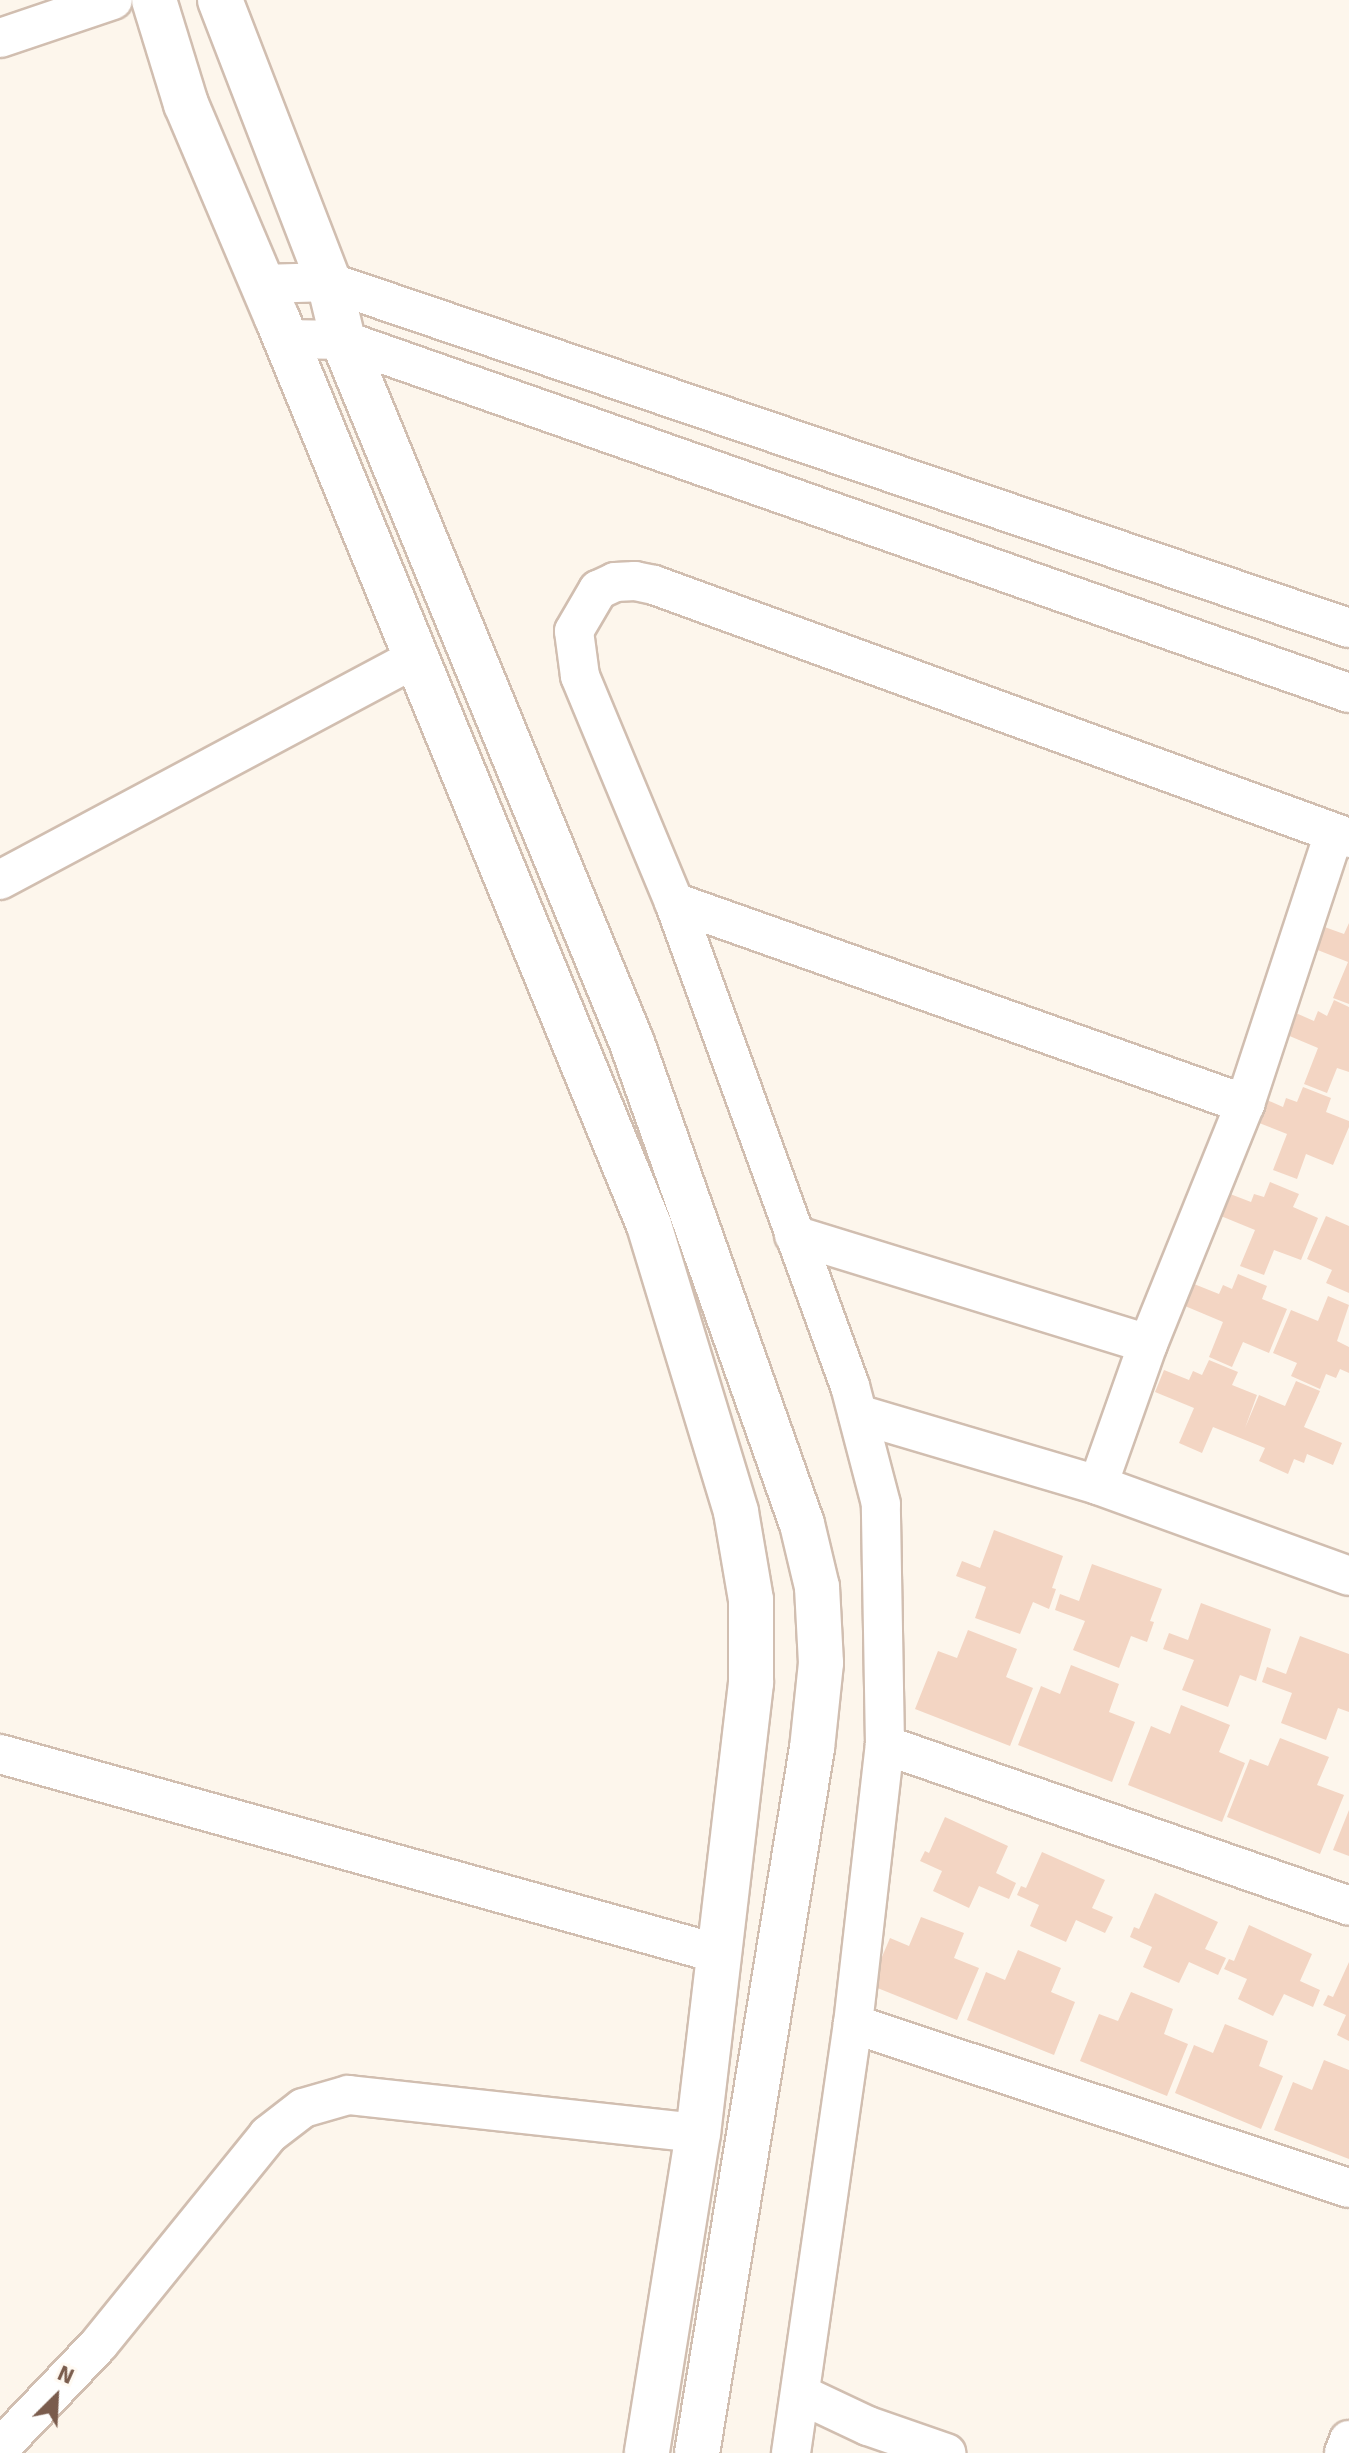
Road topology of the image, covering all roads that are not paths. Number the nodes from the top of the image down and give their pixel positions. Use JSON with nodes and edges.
{"nodes":[{"id":1,"x":113,"y":0,"type":"edge"},
{"id":2,"x":154,"y":0,"type":"edge"},
{"id":3,"x":220,"y":0,"type":"edge"},
{"id":4,"x":0,"y":38,"type":"edge"},
{"id":5,"x":329,"y":282,"type":"junction"},
{"id":6,"x":263,"y":284,"type":"junction"},
{"id":7,"x":286,"y":339,"type":"junction"},
{"id":8,"x":343,"y":340,"type":"junction"},
{"id":9,"x":1349,"y":628,"type":"edge"},
{"id":10,"x":417,"y":657,"type":"junction"},
{"id":11,"x":1349,"y":693,"type":"edge"},
{"id":12,"x":1342,"y":836,"type":"edge"},
{"id":13,"x":0,"y":880,"type":"edge"},
{"id":14,"x":674,"y":902,"type":"junction"},
{"id":15,"x":1245,"y":1104,"type":"junction"},
{"id":16,"x":794,"y":1235,"type":"junction"},
{"id":17,"x":1148,"y":1344,"type":"junction"},
{"id":18,"x":858,"y":1414,"type":"junction"},
{"id":19,"x":1098,"y":1485,"type":"junction"},
{"id":20,"x":1349,"y":1576,"type":"edge"},
{"id":21,"x":885,"y":1745,"type":"junction"},
{"id":22,"x":0,"y":1754,"type":"edge"},
{"id":23,"x":1349,"y":1906,"type":"edge"},
{"id":24,"x":719,"y":1954,"type":"junction"},
{"id":25,"x":853,"y":2024,"type":"junction"},
{"id":26,"x":698,"y":2133,"type":"junction"},
{"id":27,"x":1349,"y":2188,"type":"edge"},
{"id":28,"x":800,"y":2394,"type":"junction"},
{"id":29,"x":1349,"y":2440,"type":"edge"},
{"id":30,"x":0,"y":2448,"type":"edge"},
{"id":31,"x":647,"y":2453,"type":"edge"},
{"id":32,"x":697,"y":2453,"type":"edge"},
{"id":33,"x":791,"y":2453,"type":"edge"},
{"id":34,"x":946,"y":2453,"type":"edge"},
{"id":35,"x":1344,"y":2453,"type":"edge"}],
"edges":[{"from":1,"to":4,"type":"street"},
{"from":2,"to":6,"type":"street"},
{"from":3,"to":5,"type":"street"},
{"from":5,"to":6,"type":"street"},
{"from":5,"to":8,"type":"street"},
{"from":5,"to":9,"type":"street"},
{"from":6,"to":7,"type":"street"},
{"from":7,"to":8,"type":"street"},
{"from":7,"to":10,"type":"street"},
{"from":8,"to":11,"type":"street"},
{"from":8,"to":32,"type":"street"},
{"from":10,"to":13,"type":"street"},
{"from":10,"to":24,"type":"street"},
{"from":12,"to":14,"type":"street"},
{"from":12,"to":15,"type":"street"},
{"from":14,"to":15,"type":"street"},
{"from":14,"to":16,"type":"street"},
{"from":15,"to":17,"type":"street"},
{"from":16,"to":17,"type":"street"},
{"from":16,"to":18,"type":"street"},
{"from":17,"to":19,"type":"street"},
{"from":18,"to":19,"type":"street"},
{"from":18,"to":21,"type":"street"},
{"from":19,"to":20,"type":"street"},
{"from":21,"to":23,"type":"street"},
{"from":21,"to":25,"type":"street"},
{"from":22,"to":24,"type":"street"},
{"from":24,"to":26,"type":"street"},
{"from":25,"to":27,"type":"street"},
{"from":25,"to":28,"type":"street"},
{"from":26,"to":30,"type":"street"},
{"from":26,"to":31,"type":"street"},
{"from":28,"to":33,"type":"street"},
{"from":28,"to":34,"type":"street"},
{"from":29,"to":35,"type":"street"}]}
